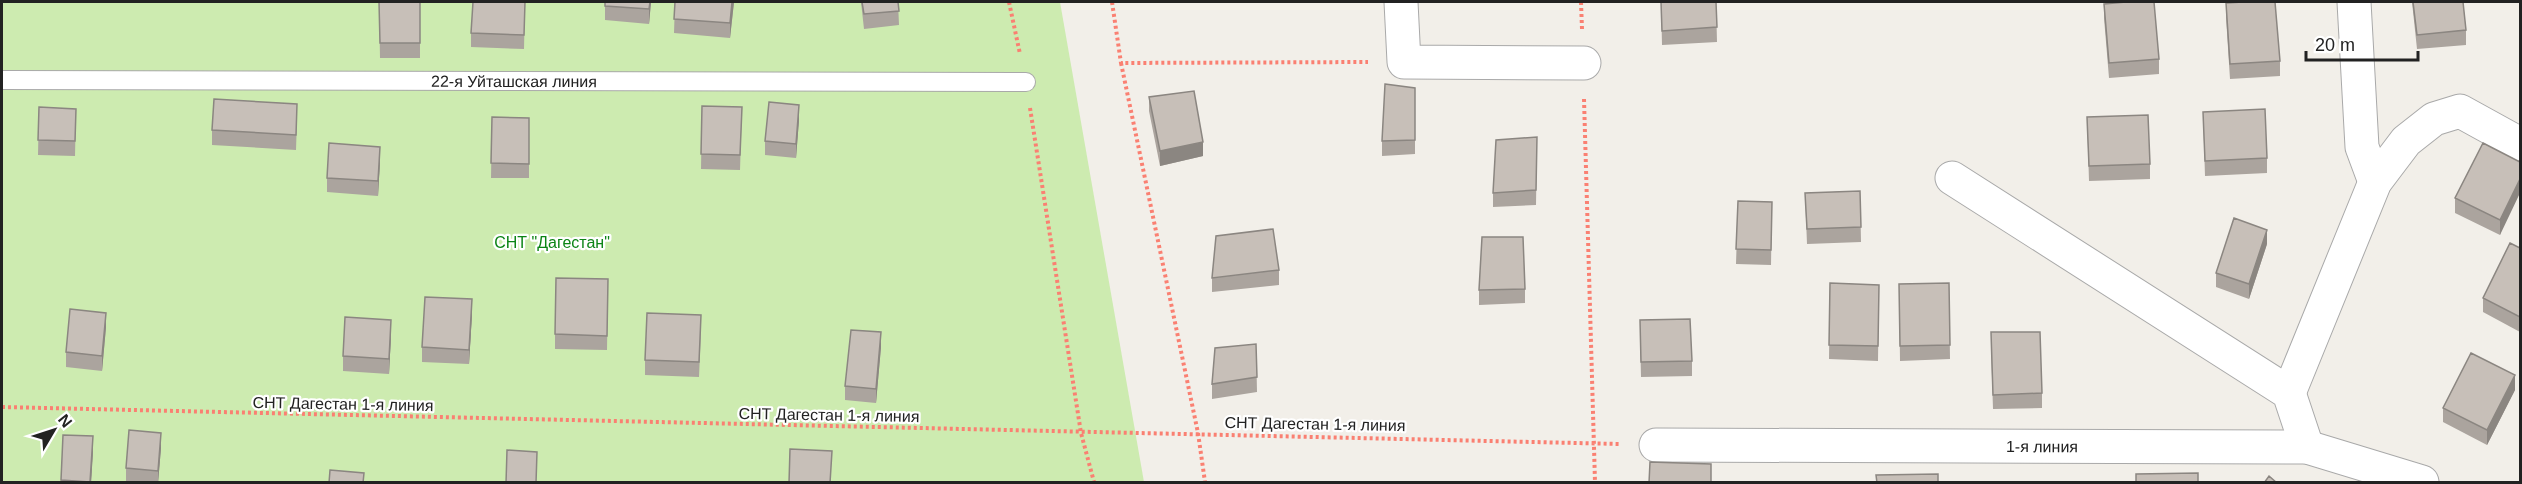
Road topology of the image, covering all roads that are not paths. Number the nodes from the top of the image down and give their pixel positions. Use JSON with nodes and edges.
{"nodes":[{"id":1,"x":1401,"y":2,"type":"edge"},
{"id":2,"x":2354,"y":2,"type":"edge"},
{"id":3,"x":1584,"y":63,"type":"road end"},
{"id":4,"x":2,"y":80,"type":"edge"},
{"id":5,"x":1026,"y":82,"type":"road end"},
{"id":6,"x":2520,"y":144,"type":"edge"},
{"id":7,"x":1952,"y":178,"type":"dead end"},
{"id":8,"x":2375,"y":182,"type":"junction"},
{"id":9,"x":2289,"y":393,"type":"junction"},
{"id":10,"x":1656,"y":445,"type":"road end"},
{"id":11,"x":2307,"y":447,"type":"junction"},
{"id":12,"x":2422,"y":483,"type":"edge"}],
"edges":[{"from":1,"to":3,"type":"street"},
{"from":2,"to":8,"type":"street"},
{"from":4,"to":5,"type":"lane","name":"22-я Уйташская линия"},
{"from":6,"to":8,"type":"street"},
{"from":7,"to":9,"type":"street"},
{"from":8,"to":9,"type":"street"},
{"from":9,"to":11,"type":"street"},
{"from":10,"to":11,"type":"street","name":"1-я линия"},
{"from":11,"to":12,"type":"street","name":"1-я линия"}]}
